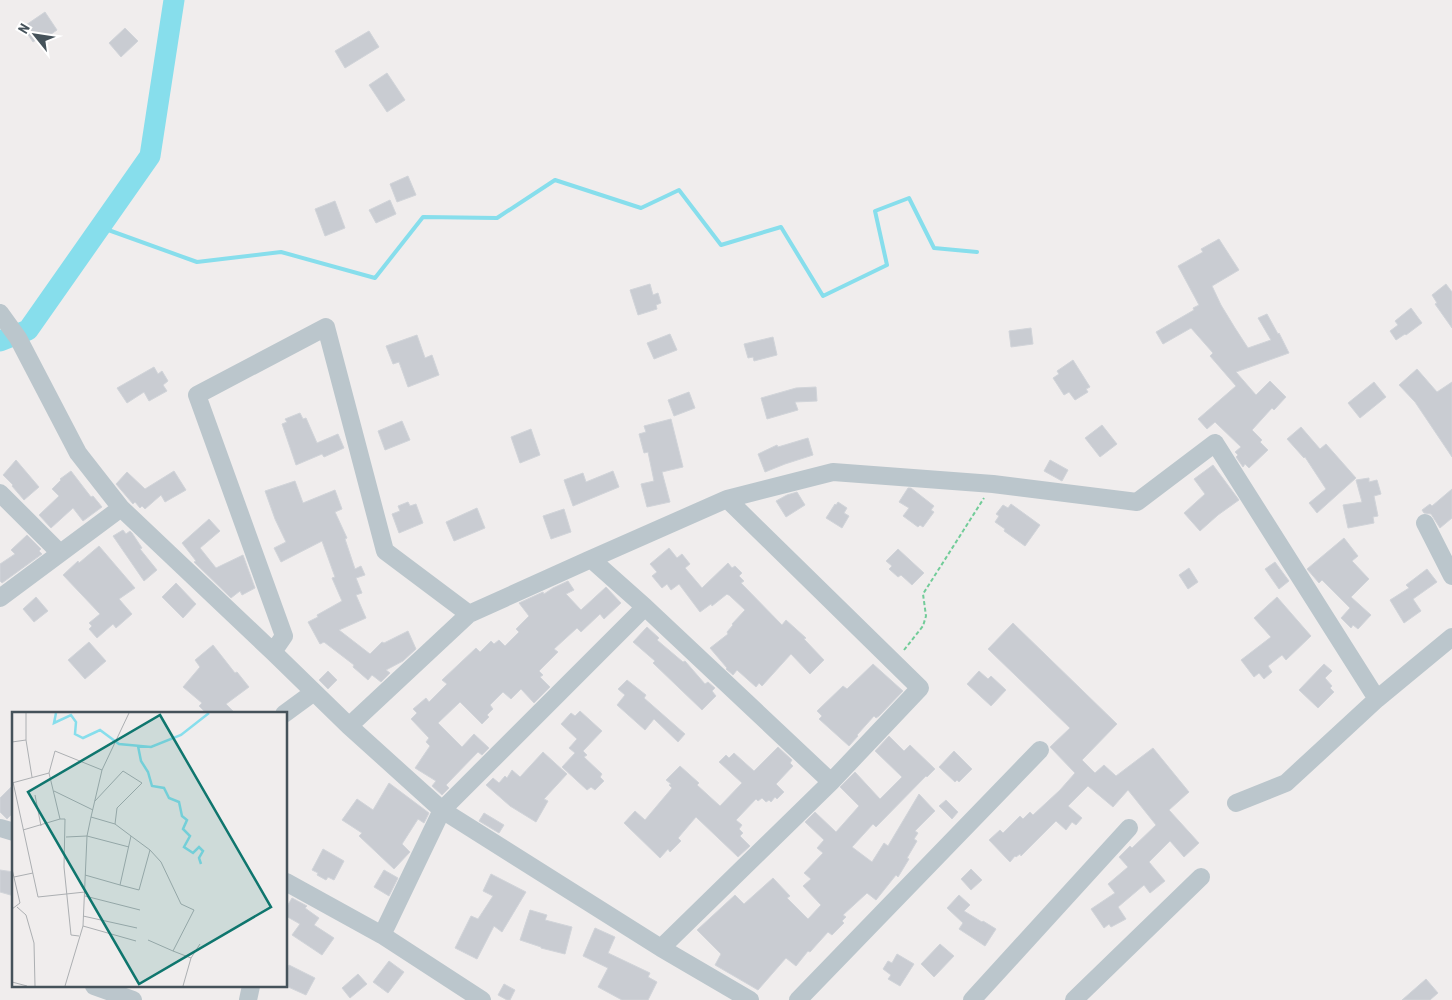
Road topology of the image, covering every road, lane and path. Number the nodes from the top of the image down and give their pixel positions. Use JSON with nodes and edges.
{"nodes":[{"id":1,"x":9,"y":326,"type":"edge"},
{"id":2,"x":993,"y":484,"type":"junction"},
{"id":3,"x":0,"y":493,"type":"edge"},
{"id":4,"x":727,"y":500,"type":"junction"},
{"id":5,"x":121,"y":508,"type":"junction"},
{"id":6,"x":1425,"y":523,"type":"dead end"},
{"id":7,"x":60,"y":553,"type":"junction"},
{"id":8,"x":590,"y":559,"type":"junction"},
{"id":9,"x":1452,"y":576,"type":"edge"},
{"id":10,"x":0,"y":598,"type":"edge"},
{"id":11,"x":645,"y":607,"type":"junction"},
{"id":12,"x":469,"y":614,"type":"junction"},
{"id":13,"x":1452,"y":637,"type":"edge"},
{"id":14,"x":273,"y":652,"type":"junction"},
{"id":15,"x":897,"y":666,"type":"junction"},
{"id":16,"x":314,"y":692,"type":"junction"},
{"id":17,"x":1377,"y":699,"type":"junction"},
{"id":18,"x":287,"y":712,"type":"edge"},
{"id":19,"x":349,"y":726,"type":"junction"},
{"id":20,"x":1040,"y":750,"type":"dead end"},
{"id":21,"x":831,"y":782,"type":"junction"},
{"id":22,"x":1236,"y":803,"type":"dead end"},
{"id":23,"x":442,"y":810,"type":"junction"},
{"id":24,"x":1130,"y":828,"type":"dead end"},
{"id":25,"x":1202,"y":876,"type":"dead end"},
{"id":26,"x":288,"y":883,"type":"edge"},
{"id":27,"x":382,"y":935,"type":"junction"},
{"id":28,"x":661,"y":948,"type":"junction"},
{"id":29,"x":100,"y":988,"type":"edge"},
{"id":30,"x":133,"y":1000,"type":"edge"},
{"id":31,"x":482,"y":1000,"type":"edge"},
{"id":32,"x":750,"y":1000,"type":"edge"},
{"id":33,"x":798,"y":1000,"type":"edge"},
{"id":34,"x":972,"y":1000,"type":"edge"},
{"id":35,"x":1074,"y":1000,"type":"edge"}],
"edges":[{"from":1,"to":5,"type":"street"},
{"from":2,"to":4,"type":"street"},
{"from":2,"to":15,"type":"path"},
{"from":2,"to":17,"type":"street"},
{"from":3,"to":7,"type":"street"},
{"from":4,"to":8,"type":"street"},
{"from":4,"to":15,"type":"street"},
{"from":5,"to":7,"type":"street"},
{"from":5,"to":14,"type":"street"},
{"from":6,"to":9,"type":"street"},
{"from":7,"to":10,"type":"street"},
{"from":8,"to":11,"type":"street"},
{"from":8,"to":12,"type":"street"},
{"from":11,"to":21,"type":"street"},
{"from":11,"to":23,"type":"street"},
{"from":12,"to":14,"type":"street"},
{"from":12,"to":19,"type":"street"},
{"from":13,"to":17,"type":"street"},
{"from":14,"to":16,"type":"street"},
{"from":15,"to":21,"type":"street"},
{"from":16,"to":18,"type":"street"},
{"from":16,"to":19,"type":"street"},
{"from":17,"to":22,"type":"street"},
{"from":19,"to":23,"type":"street"},
{"from":20,"to":33,"type":"street"},
{"from":21,"to":28,"type":"street"},
{"from":23,"to":27,"type":"street"},
{"from":23,"to":28,"type":"street"},
{"from":24,"to":34,"type":"street"},
{"from":25,"to":35,"type":"street"},
{"from":26,"to":27,"type":"street"},
{"from":27,"to":31,"type":"street"},
{"from":28,"to":32,"type":"street"},
{"from":29,"to":30,"type":"street"}]}
